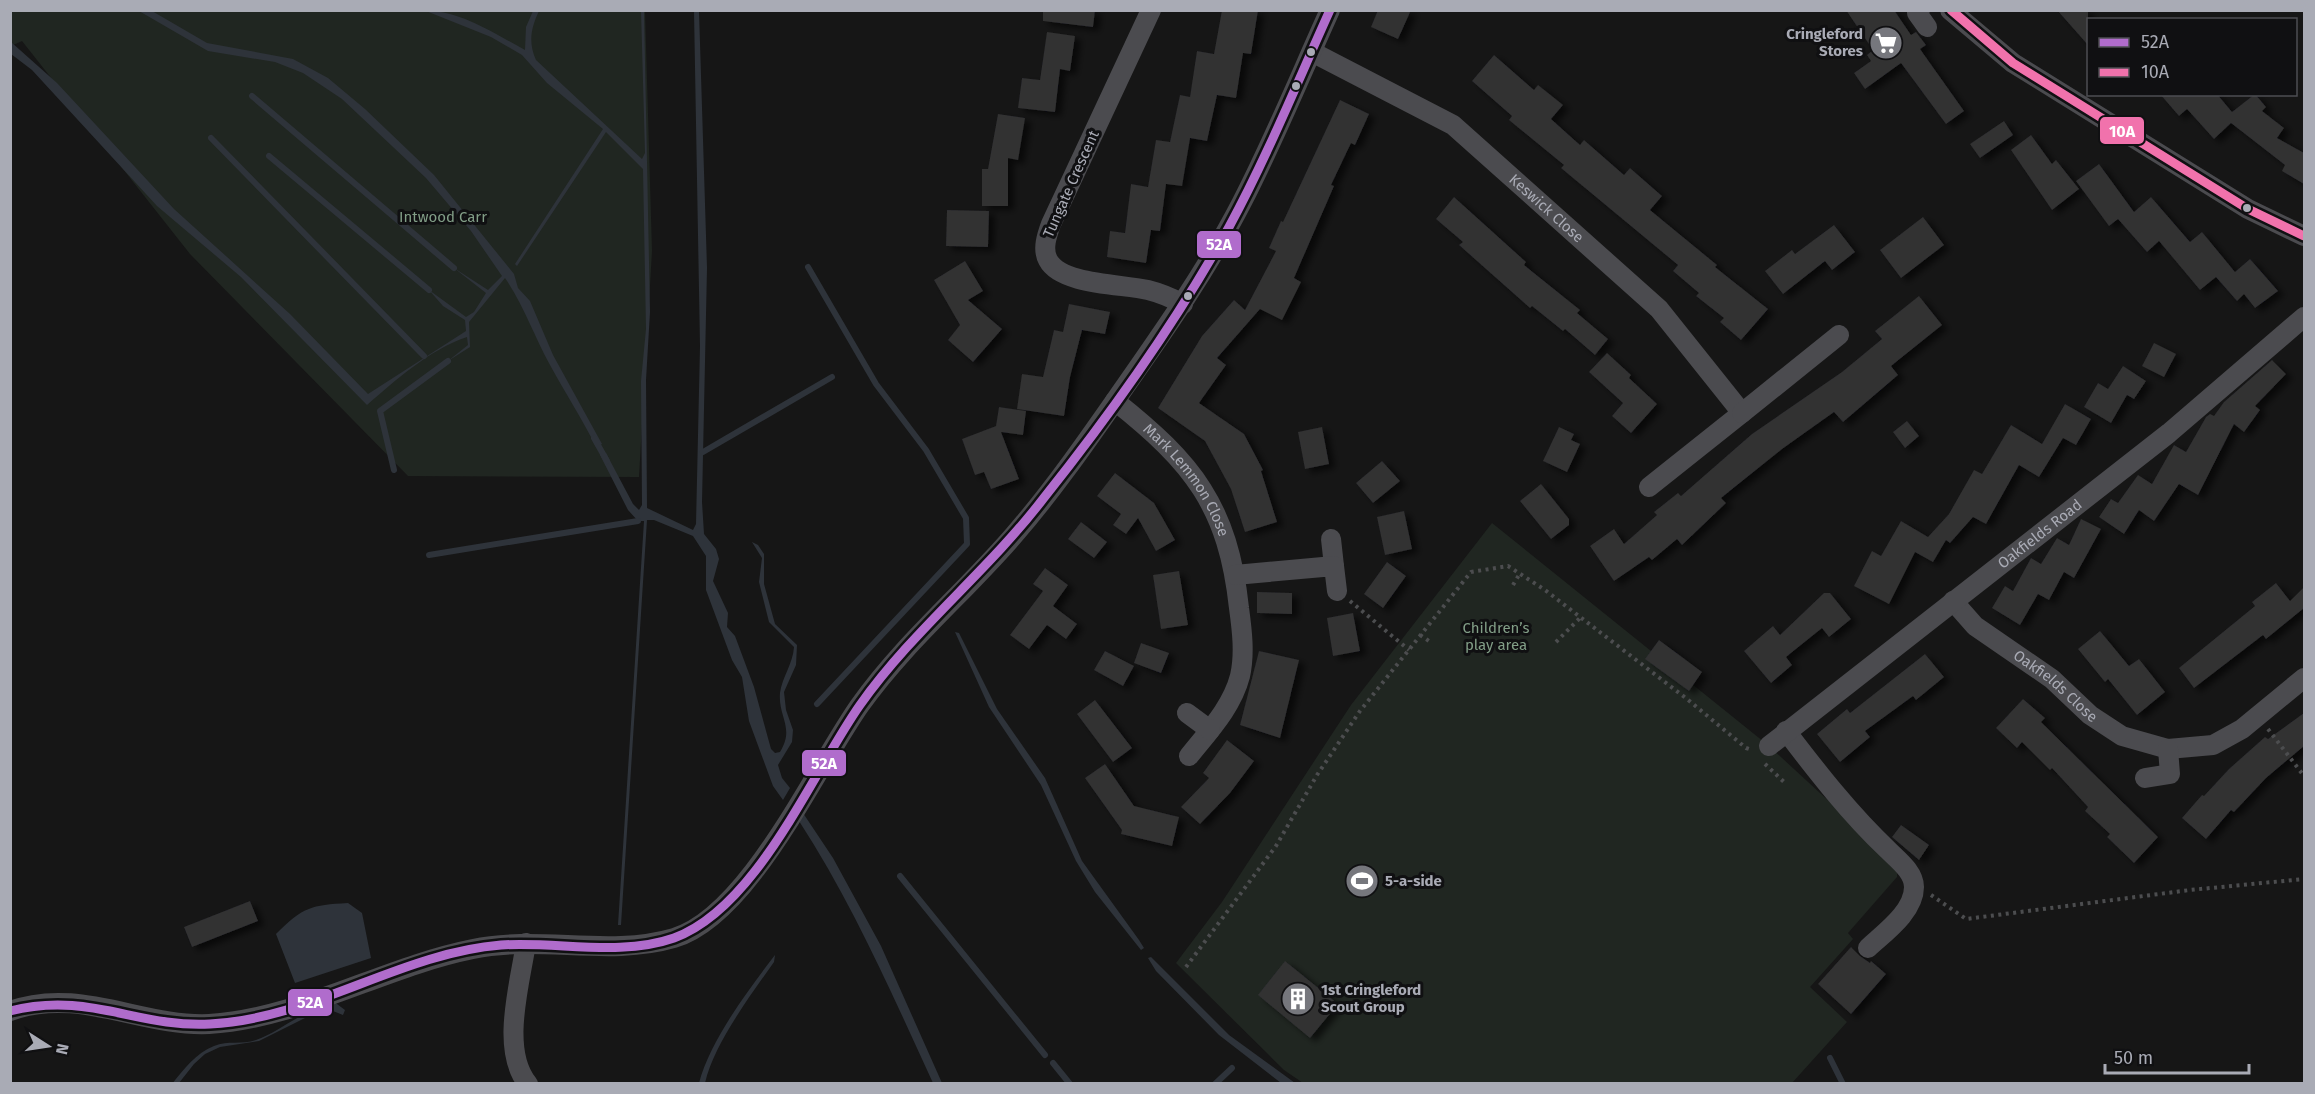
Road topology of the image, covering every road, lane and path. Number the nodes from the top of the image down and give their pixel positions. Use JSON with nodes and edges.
{"nodes":[{"id":1,"x":1151,"y":10,"type":"edge"},
{"id":2,"x":1330,"y":10,"type":"edge"},
{"id":3,"x":1950,"y":10,"type":"edge"},
{"id":4,"x":1312,"y":52,"type":"junction"},
{"id":5,"x":2304,"y":236,"type":"edge"},
{"id":6,"x":1183,"y":304,"type":"junction"},
{"id":7,"x":2304,"y":317,"type":"edge"},
{"id":8,"x":1839,"y":335,"type":"dead end"},
{"id":9,"x":1115,"y":401,"type":"junction"},
{"id":10,"x":1742,"y":412,"type":"junction"},
{"id":11,"x":1649,"y":487,"type":"dead end"},
{"id":12,"x":1331,"y":539,"type":"dead end"},
{"id":13,"x":1334,"y":566,"type":"junction"},
{"id":14,"x":1519,"y":574,"type":"junction"},
{"id":15,"x":1235,"y":575,"type":"junction"},
{"id":16,"x":1513,"y":585,"type":"dead end"},
{"id":17,"x":1337,"y":591,"type":"joint"},
{"id":18,"x":1953,"y":602,"type":"junction"},
{"id":19,"x":1580,"y":618,"type":"junction"},
{"id":20,"x":1420,"y":635,"type":"junction"},
{"id":21,"x":1429,"y":641,"type":"dead end"},
{"id":22,"x":1556,"y":642,"type":"dead end"},
{"id":23,"x":1409,"y":650,"type":"junction"},
{"id":24,"x":2304,"y":678,"type":"edge"},
{"id":25,"x":1187,"y":713,"type":"dead end"},
{"id":26,"x":2258,"y":717,"type":"junction"},
{"id":27,"x":1210,"y":730,"type":"junction"},
{"id":28,"x":1786,"y":731,"type":"junction"},
{"id":29,"x":1769,"y":746,"type":"joint"},
{"id":30,"x":2168,"y":749,"type":"junction"},
{"id":31,"x":1190,"y":756,"type":"dead end"},
{"id":32,"x":2304,"y":776,"type":"edge"},
{"id":33,"x":2145,"y":778,"type":"dead end"},
{"id":34,"x":2304,"y":879,"type":"edge"},
{"id":35,"x":1914,"y":885,"type":"junction"},
{"id":36,"x":526,"y":943,"type":"junction"},
{"id":37,"x":1868,"y":948,"type":"dead end"},
{"id":38,"x":1186,"y":967,"type":"dead end"},
{"id":39,"x":10,"y":1011,"type":"edge"},
{"id":40,"x":528,"y":1083,"type":"edge"}],
"edges":[{"from":1,"to":6,"type":"street","name":"Tungate Crescent"},
{"from":2,"to":4,"type":"street"},
{"from":3,"to":5,"type":"street"},
{"from":4,"to":6,"type":"street"},
{"from":4,"to":10,"type":"street","name":"Keswick Close"},
{"from":6,"to":9,"type":"street"},
{"from":7,"to":18,"type":"street","name":"Oakfields Road"},
{"from":8,"to":10,"type":"street"},
{"from":9,"to":15,"type":"street","name":"Mark Lemmon Close"},
{"from":9,"to":36,"type":"street"},
{"from":10,"to":11,"type":"street"},
{"from":12,"to":13,"type":"street"},
{"from":13,"to":15,"type":"street"},
{"from":13,"to":17,"type":"street"},
{"from":14,"to":16,"type":"path"},
{"from":14,"to":19,"type":"path"},
{"from":14,"to":20,"type":"path"},
{"from":15,"to":27,"type":"street","name":"Mark Lemmon Close"},
{"from":17,"to":23,"type":"path"},
{"from":18,"to":28,"type":"street","name":"Oakfields Road"},
{"from":18,"to":30,"type":"street","name":"Oakfields Close"},
{"from":19,"to":22,"type":"path"},
{"from":19,"to":29,"type":"path"},
{"from":20,"to":21,"type":"path"},
{"from":20,"to":23,"type":"path"},
{"from":23,"to":38,"type":"path"},
{"from":24,"to":26,"type":"street","name":"Oakfields Close"},
{"from":25,"to":27,"type":"street"},
{"from":26,"to":30,"type":"street","name":"Oakfields Close"},
{"from":26,"to":32,"type":"path"},
{"from":27,"to":31,"type":"street","name":"Mark Lemmon Close"},
{"from":28,"to":29,"type":"street","name":"Oakfields Road"},
{"from":28,"to":35,"type":"street"},
{"from":30,"to":33,"type":"street"},
{"from":34,"to":35,"type":"path"},
{"from":35,"to":37,"type":"street"},
{"from":36,"to":39,"type":"street"},
{"from":36,"to":40,"type":"street"}]}
